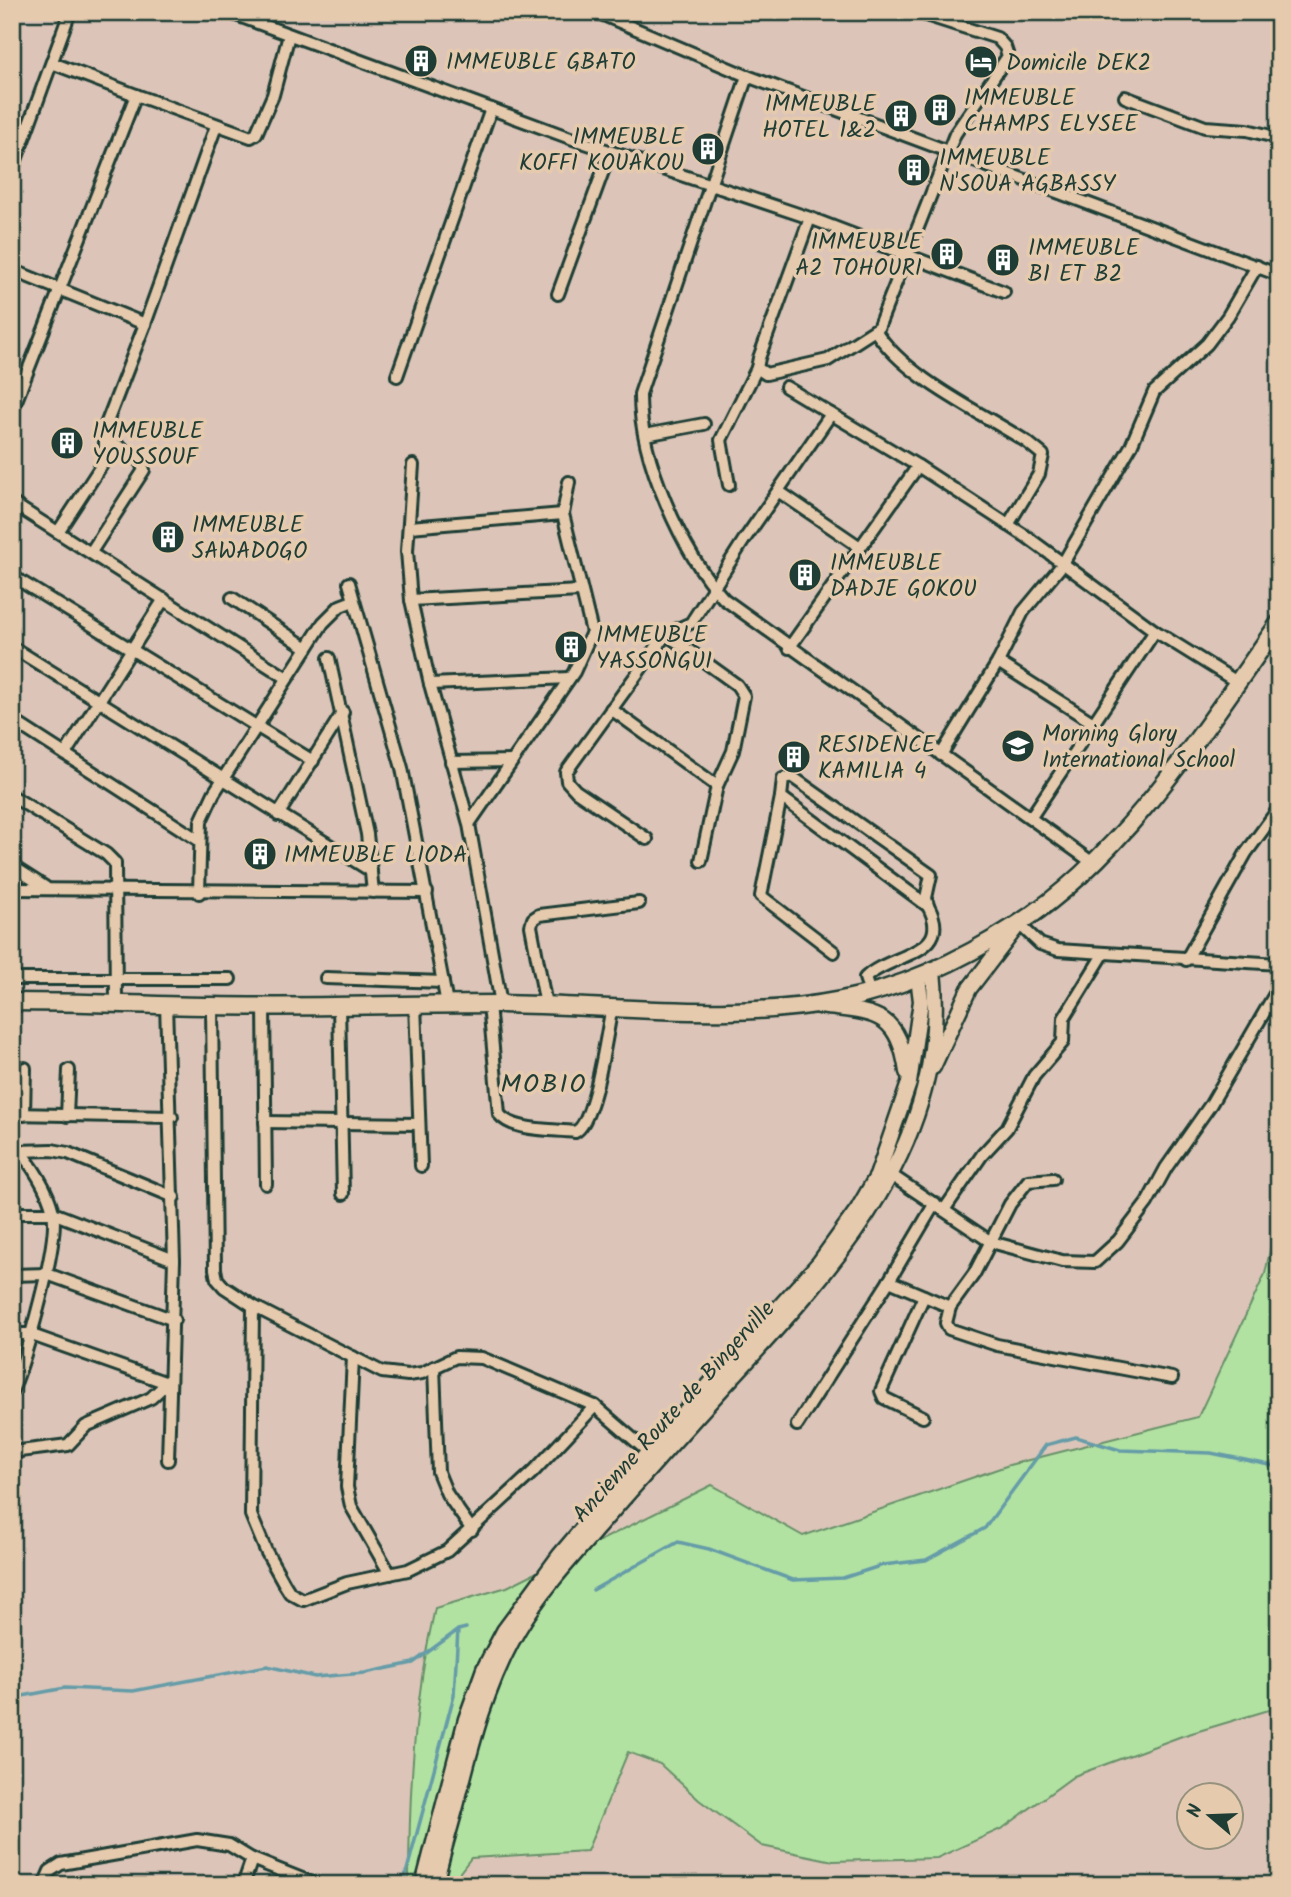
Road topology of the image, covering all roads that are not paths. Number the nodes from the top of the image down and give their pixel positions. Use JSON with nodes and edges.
{"nodes":[{"id":1,"x":70,"y":12,"type":"edge"},
{"id":2,"x":228,"y":12,"type":"edge"},
{"id":3,"x":596,"y":12,"type":"edge"},
{"id":4,"x":918,"y":12,"type":"edge"},
{"id":5,"x":289,"y":35,"type":"junction"},
{"id":6,"x":52,"y":64,"type":"junction"},
{"id":7,"x":747,"y":76,"type":"junction"},
{"id":8,"x":136,"y":95,"type":"junction"},
{"id":9,"x":1125,"y":97,"type":"dead end"},
{"id":10,"x":491,"y":109,"type":"junction"},
{"id":11,"x":216,"y":126,"type":"junction"},
{"id":12,"x":1279,"y":138,"type":"edge"},
{"id":13,"x":947,"y":151,"type":"junction"},
{"id":14,"x":610,"y":152,"type":"junction"},
{"id":15,"x":12,"y":171,"type":"edge"},
{"id":16,"x":709,"y":186,"type":"junction"},
{"id":17,"x":810,"y":218,"type":"junction"},
{"id":18,"x":908,"y":258,"type":"junction"},
{"id":19,"x":1257,"y":266,"type":"junction"},
{"id":20,"x":12,"y":270,"type":"edge"},
{"id":21,"x":1279,"y":275,"type":"edge"},
{"id":22,"x":62,"y":290,"type":"junction"},
{"id":23,"x":1004,"y":292,"type":"dead end"},
{"id":24,"x":558,"y":294,"type":"dead end"},
{"id":25,"x":145,"y":324,"type":"junction"},
{"id":26,"x":875,"y":330,"type":"junction"},
{"id":27,"x":757,"y":368,"type":"junction"},
{"id":28,"x":397,"y":376,"type":"dead end"},
{"id":29,"x":786,"y":387,"type":"dead end"},
{"id":30,"x":12,"y":411,"type":"edge"},
{"id":31,"x":831,"y":414,"type":"junction"},
{"id":32,"x":704,"y":424,"type":"dead end"},
{"id":33,"x":645,"y":435,"type":"junction"},
{"id":34,"x":105,"y":438,"type":"junction"},
{"id":35,"x":413,"y":465,"type":"dead end"},
{"id":36,"x":918,"y":466,"type":"junction"},
{"id":37,"x":569,"y":482,"type":"dead end"},
{"id":38,"x":729,"y":485,"type":"dead end"},
{"id":39,"x":778,"y":491,"type":"junction"},
{"id":40,"x":12,"y":503,"type":"edge"},
{"id":41,"x":563,"y":514,"type":"junction"},
{"id":42,"x":1008,"y":525,"type":"junction"},
{"id":43,"x":410,"y":527,"type":"junction"},
{"id":44,"x":58,"y":532,"type":"junction"},
{"id":45,"x":860,"y":547,"type":"junction"},
{"id":46,"x":91,"y":552,"type":"junction"},
{"id":47,"x":1062,"y":565,"type":"junction"},
{"id":48,"x":12,"y":576,"type":"edge"},
{"id":49,"x":349,"y":583,"type":"dead end"},
{"id":50,"x":713,"y":586,"type":"junction"},
{"id":51,"x":580,"y":590,"type":"junction"},
{"id":52,"x":232,"y":598,"type":"dead end"},
{"id":53,"x":164,"y":599,"type":"junction"},
{"id":54,"x":411,"y":600,"type":"junction"},
{"id":55,"x":353,"y":601,"type":"junction"},
{"id":56,"x":1279,"y":623,"type":"edge"},
{"id":57,"x":1155,"y":631,"type":"junction"},
{"id":58,"x":666,"y":634,"type":"junction"},
{"id":59,"x":12,"y":647,"type":"edge"},
{"id":60,"x":307,"y":648,"type":"junction"},
{"id":61,"x":789,"y":648,"type":"junction"},
{"id":62,"x":132,"y":650,"type":"junction"},
{"id":63,"x":329,"y":657,"type":"dead end"},
{"id":64,"x":998,"y":662,"type":"junction"},
{"id":65,"x":288,"y":678,"type":"junction"},
{"id":66,"x":569,"y":678,"type":"junction"},
{"id":67,"x":1237,"y":682,"type":"junction"},
{"id":68,"x":430,"y":684,"type":"junction"},
{"id":69,"x":98,"y":701,"type":"junction"},
{"id":70,"x":611,"y":709,"type":"junction"},
{"id":71,"x":343,"y":712,"type":"junction"},
{"id":72,"x":12,"y":720,"type":"edge"},
{"id":73,"x":1095,"y":724,"type":"junction"},
{"id":74,"x":258,"y":729,"type":"junction"},
{"id":75,"x":65,"y":754,"type":"junction"},
{"id":76,"x":941,"y":755,"type":"junction"},
{"id":77,"x":313,"y":761,"type":"junction"},
{"id":78,"x":512,"y":761,"type":"junction"},
{"id":79,"x":451,"y":762,"type":"junction"},
{"id":80,"x":225,"y":780,"type":"junction"},
{"id":81,"x":717,"y":786,"type":"junction"},
{"id":82,"x":12,"y":796,"type":"edge"},
{"id":83,"x":781,"y":797,"type":"junction"},
{"id":84,"x":1279,"y":808,"type":"edge"},
{"id":85,"x":278,"y":816,"type":"junction"},
{"id":86,"x":1031,"y":817,"type":"junction"},
{"id":87,"x":469,"y":824,"type":"junction"},
{"id":88,"x":647,"y":839,"type":"dead end"},
{"id":89,"x":200,"y":841,"type":"junction"},
{"id":90,"x":702,"y":860,"type":"dead end"},
{"id":91,"x":1093,"y":863,"type":"junction"},
{"id":92,"x":12,"y":866,"type":"edge"},
{"id":93,"x":370,"y":871,"type":"junction"},
{"id":94,"x":45,"y":887,"type":"junction"},
{"id":95,"x":12,"y":889,"type":"edge"},
{"id":96,"x":116,"y":892,"type":"junction"},
{"id":97,"x":373,"y":892,"type":"junction"},
{"id":98,"x":427,"y":892,"type":"junction"},
{"id":99,"x":199,"y":893,"type":"junction"},
{"id":100,"x":639,"y":903,"type":"dead end"},
{"id":101,"x":928,"y":906,"type":"junction"},
{"id":102,"x":1019,"y":923,"type":"junction"},
{"id":103,"x":834,"y":952,"type":"dead end"},
{"id":104,"x":1104,"y":953,"type":"junction"},
{"id":105,"x":1186,"y":960,"type":"junction"},
{"id":106,"x":1279,"y":964,"type":"edge"},
{"id":107,"x":925,"y":974,"type":"junction"},
{"id":108,"x":116,"y":978,"type":"junction"},
{"id":109,"x":326,"y":978,"type":"dead end"},
{"id":110,"x":12,"y":979,"type":"edge"},
{"id":111,"x":230,"y":979,"type":"dead end"},
{"id":112,"x":443,"y":982,"type":"junction"},
{"id":113,"x":1279,"y":987,"type":"edge"},
{"id":114,"x":870,"y":993,"type":"junction"},
{"id":115,"x":12,"y":1002,"type":"edge"},
{"id":116,"x":116,"y":1002,"type":"junction"},
{"id":117,"x":166,"y":1004,"type":"junction"},
{"id":118,"x":415,"y":1004,"type":"junction"},
{"id":119,"x":447,"y":1004,"type":"junction"},
{"id":120,"x":495,"y":1004,"type":"junction"},
{"id":121,"x":340,"y":1005,"type":"junction"},
{"id":122,"x":547,"y":1005,"type":"junction"},
{"id":123,"x":810,"y":1005,"type":"junction"},
{"id":124,"x":212,"y":1006,"type":"junction"},
{"id":125,"x":264,"y":1006,"type":"junction"},
{"id":126,"x":612,"y":1007,"type":"junction"},
{"id":127,"x":25,"y":1068,"type":"dead end"},
{"id":128,"x":69,"y":1070,"type":"dead end"},
{"id":129,"x":909,"y":1083,"type":"junction"},
{"id":130,"x":925,"y":1088,"type":"junction"},
{"id":131,"x":18,"y":1114,"type":"edge"},
{"id":132,"x":67,"y":1116,"type":"junction"},
{"id":133,"x":172,"y":1117,"type":"junction"},
{"id":134,"x":265,"y":1122,"type":"junction"},
{"id":135,"x":342,"y":1124,"type":"junction"},
{"id":136,"x":419,"y":1124,"type":"junction"},
{"id":137,"x":12,"y":1142,"type":"edge"},
{"id":138,"x":17,"y":1151,"type":"edge"},
{"id":139,"x":421,"y":1166,"type":"dead end"},
{"id":140,"x":891,"y":1175,"type":"junction"},
{"id":141,"x":1053,"y":1180,"type":"dead end"},
{"id":142,"x":266,"y":1184,"type":"dead end"},
{"id":143,"x":343,"y":1195,"type":"dead end"},
{"id":144,"x":174,"y":1197,"type":"junction"},
{"id":145,"x":935,"y":1203,"type":"junction"},
{"id":146,"x":944,"y":1210,"type":"junction"},
{"id":147,"x":12,"y":1213,"type":"edge"},
{"id":148,"x":54,"y":1213,"type":"junction"},
{"id":149,"x":990,"y":1241,"type":"junction"},
{"id":150,"x":174,"y":1260,"type":"junction"},
{"id":151,"x":47,"y":1274,"type":"junction"},
{"id":152,"x":12,"y":1275,"type":"edge"},
{"id":153,"x":889,"y":1281,"type":"junction"},
{"id":154,"x":924,"y":1296,"type":"junction"},
{"id":155,"x":253,"y":1306,"type":"junction"},
{"id":156,"x":950,"y":1307,"type":"junction"},
{"id":157,"x":174,"y":1320,"type":"junction"},
{"id":158,"x":12,"y":1334,"type":"edge"},
{"id":159,"x":29,"y":1334,"type":"junction"},
{"id":160,"x":353,"y":1357,"type":"junction"},
{"id":161,"x":434,"y":1367,"type":"junction"},
{"id":162,"x":1172,"y":1378,"type":"dead end"},
{"id":163,"x":168,"y":1383,"type":"junction"},
{"id":164,"x":12,"y":1391,"type":"edge"},
{"id":165,"x":595,"y":1406,"type":"junction"},
{"id":166,"x":923,"y":1417,"type":"dead end"},
{"id":167,"x":797,"y":1424,"type":"dead end"},
{"id":168,"x":12,"y":1452,"type":"edge"},
{"id":169,"x":653,"y":1456,"type":"junction"},
{"id":170,"x":167,"y":1460,"type":"dead end"},
{"id":171,"x":472,"y":1530,"type":"junction"},
{"id":172,"x":390,"y":1574,"type":"junction"},
{"id":173,"x":252,"y":1859,"type":"junction"},
{"id":174,"x":44,"y":1885,"type":"edge"},
{"id":175,"x":243,"y":1885,"type":"edge"},
{"id":176,"x":317,"y":1885,"type":"edge"},
{"id":177,"x":424,"y":1885,"type":"edge"},
{"id":178,"x":435,"y":1885,"type":"edge"}],
"edges":[{"from":1,"to":6,"type":"street"},
{"from":2,"to":5,"type":"street"},
{"from":3,"to":7,"type":"street"},
{"from":4,"to":13,"type":"street"},
{"from":5,"to":10,"type":"street"},
{"from":5,"to":11,"type":"street"},
{"from":6,"to":8,"type":"street"},
{"from":6,"to":15,"type":"street"},
{"from":7,"to":13,"type":"street"},
{"from":7,"to":16,"type":"street"},
{"from":8,"to":11,"type":"street"},
{"from":8,"to":22,"type":"street"},
{"from":9,"to":12,"type":"street"},
{"from":10,"to":14,"type":"street"},
{"from":10,"to":28,"type":"street"},
{"from":11,"to":25,"type":"street"},
{"from":13,"to":18,"type":"street"},
{"from":13,"to":19,"type":"street"},
{"from":14,"to":16,"type":"street"},
{"from":14,"to":24,"type":"street"},
{"from":16,"to":17,"type":"street"},
{"from":16,"to":33,"type":"street"},
{"from":17,"to":18,"type":"street"},
{"from":17,"to":27,"type":"street"},
{"from":18,"to":23,"type":"street"},
{"from":18,"to":26,"type":"street"},
{"from":19,"to":21,"type":"street"},
{"from":19,"to":47,"type":"street"},
{"from":20,"to":22,"type":"street"},
{"from":22,"to":25,"type":"street"},
{"from":22,"to":30,"type":"street"},
{"from":25,"to":34,"type":"street"},
{"from":26,"to":27,"type":"street"},
{"from":26,"to":42,"type":"street"},
{"from":27,"to":38,"type":"street"},
{"from":29,"to":31,"type":"street"},
{"from":31,"to":36,"type":"street"},
{"from":31,"to":39,"type":"street"},
{"from":32,"to":33,"type":"street"},
{"from":33,"to":50,"type":"street"},
{"from":34,"to":44,"type":"street"},
{"from":34,"to":46,"type":"street"},
{"from":35,"to":43,"type":"street"},
{"from":36,"to":42,"type":"street"},
{"from":36,"to":45,"type":"street"},
{"from":37,"to":41,"type":"street"},
{"from":39,"to":45,"type":"street"},
{"from":39,"to":50,"type":"street"},
{"from":40,"to":44,"type":"street"},
{"from":41,"to":43,"type":"street"},
{"from":41,"to":51,"type":"street"},
{"from":42,"to":47,"type":"street"},
{"from":43,"to":54,"type":"street"},
{"from":44,"to":46,"type":"street"},
{"from":45,"to":61,"type":"street"},
{"from":46,"to":53,"type":"street"},
{"from":47,"to":57,"type":"street"},
{"from":47,"to":64,"type":"street"},
{"from":48,"to":62,"type":"street"},
{"from":49,"to":55,"type":"street"},
{"from":50,"to":58,"type":"street"},
{"from":50,"to":61,"type":"street"},
{"from":51,"to":54,"type":"street"},
{"from":51,"to":66,"type":"street"},
{"from":52,"to":60,"type":"street"},
{"from":53,"to":62,"type":"street"},
{"from":53,"to":65,"type":"street"},
{"from":54,"to":68,"type":"street"},
{"from":55,"to":60,"type":"street"},
{"from":55,"to":98,"type":"street"},
{"from":56,"to":67,"type":"main road"},
{"from":57,"to":67,"type":"street"},
{"from":57,"to":73,"type":"street"},
{"from":58,"to":70,"type":"street"},
{"from":58,"to":81,"type":"street"},
{"from":59,"to":69,"type":"street"},
{"from":60,"to":65,"type":"street"},
{"from":61,"to":76,"type":"street"},
{"from":62,"to":69,"type":"street"},
{"from":62,"to":74,"type":"street"},
{"from":63,"to":71,"type":"street"},
{"from":64,"to":73,"type":"street"},
{"from":64,"to":76,"type":"street"},
{"from":65,"to":74,"type":"street"},
{"from":66,"to":68,"type":"street"},
{"from":66,"to":78,"type":"street"},
{"from":67,"to":91,"type":"main road"},
{"from":68,"to":79,"type":"street"},
{"from":69,"to":75,"type":"street"},
{"from":69,"to":80,"type":"street"},
{"from":70,"to":81,"type":"street"},
{"from":70,"to":88,"type":"street"},
{"from":71,"to":77,"type":"street"},
{"from":71,"to":93,"type":"street"},
{"from":72,"to":75,"type":"street"},
{"from":73,"to":86,"type":"street"},
{"from":74,"to":77,"type":"street"},
{"from":74,"to":80,"type":"street"},
{"from":75,"to":89,"type":"street"},
{"from":76,"to":86,"type":"street"},
{"from":77,"to":85,"type":"street"},
{"from":78,"to":79,"type":"street"},
{"from":78,"to":87,"type":"street"},
{"from":79,"to":87,"type":"street"},
{"from":80,"to":85,"type":"street"},
{"from":80,"to":89,"type":"street"},
{"from":81,"to":90,"type":"street"},
{"from":82,"to":96,"type":"street"},
{"from":83,"to":101,"type":"street"},
{"from":83,"to":101,"type":"street"},
{"from":83,"to":103,"type":"street"},
{"from":84,"to":105,"type":"street"},
{"from":85,"to":93,"type":"street"},
{"from":86,"to":91,"type":"street"},
{"from":87,"to":120,"type":"street"},
{"from":89,"to":99,"type":"street"},
{"from":91,"to":102,"type":"main road"},
{"from":92,"to":94,"type":"street"},
{"from":93,"to":97,"type":"street"},
{"from":94,"to":95,"type":"street"},
{"from":94,"to":96,"type":"street"},
{"from":96,"to":99,"type":"street"},
{"from":96,"to":108,"type":"street"},
{"from":97,"to":98,"type":"street"},
{"from":97,"to":99,"type":"street"},
{"from":98,"to":112,"type":"street"},
{"from":100,"to":122,"type":"street"},
{"from":101,"to":114,"type":"street"},
{"from":102,"to":104,"type":"street"},
{"from":102,"to":107,"type":"main road"},
{"from":102,"to":130,"type":"street"},
{"from":104,"to":105,"type":"street"},
{"from":104,"to":146,"type":"street"},
{"from":105,"to":106,"type":"street"},
{"from":107,"to":114,"type":"main road"},
{"from":107,"to":129,"type":"street","name":"Ancienne Route de Bingerville"},
{"from":107,"to":130,"type":"street","name":"Ancienne Route de Bingerville"},
{"from":108,"to":110,"type":"street"},
{"from":108,"to":111,"type":"street"},
{"from":108,"to":116,"type":"street"},
{"from":109,"to":112,"type":"street"},
{"from":112,"to":119,"type":"street"},
{"from":113,"to":149,"type":"street"},
{"from":114,"to":123,"type":"main road"},
{"from":115,"to":116,"type":"main road"},
{"from":116,"to":117,"type":"main road"},
{"from":117,"to":124,"type":"main road"},
{"from":117,"to":133,"type":"street"},
{"from":118,"to":119,"type":"main road"},
{"from":118,"to":121,"type":"main road"},
{"from":118,"to":136,"type":"street"},
{"from":119,"to":120,"type":"main road"},
{"from":120,"to":122,"type":"main road"},
{"from":120,"to":126,"type":"street"},
{"from":121,"to":125,"type":"main road"},
{"from":121,"to":135,"type":"street"},
{"from":122,"to":126,"type":"main road"},
{"from":123,"to":126,"type":"main road"},
{"from":123,"to":129,"type":"street"},
{"from":124,"to":125,"type":"main road"},
{"from":124,"to":155,"type":"street","name":"Ancienne Route de Bingerville"},
{"from":125,"to":134,"type":"street"},
{"from":127,"to":131,"type":"street"},
{"from":128,"to":132,"type":"street"},
{"from":129,"to":169,"type":"street","name":"Ancienne Route de Bingerville"},
{"from":130,"to":140,"type":"street","name":"Ancienne Route de Bingerville"},
{"from":131,"to":132,"type":"street"},
{"from":132,"to":133,"type":"street"},
{"from":133,"to":144,"type":"street"},
{"from":134,"to":135,"type":"street"},
{"from":134,"to":142,"type":"street"},
{"from":135,"to":136,"type":"street"},
{"from":135,"to":143,"type":"street"},
{"from":136,"to":139,"type":"street"},
{"from":137,"to":138,"type":"street"},
{"from":138,"to":144,"type":"street"},
{"from":138,"to":148,"type":"street"},
{"from":140,"to":145,"type":"street"},
{"from":140,"to":169,"type":"street","name":"Ancienne Route de Bingerville"},
{"from":141,"to":149,"type":"street"},
{"from":144,"to":150,"type":"street"},
{"from":145,"to":146,"type":"street"},
{"from":145,"to":153,"type":"street"},
{"from":146,"to":149,"type":"street"},
{"from":147,"to":148,"type":"street"},
{"from":148,"to":150,"type":"street"},
{"from":148,"to":151,"type":"street"},
{"from":149,"to":156,"type":"street"},
{"from":150,"to":157,"type":"street"},
{"from":151,"to":152,"type":"street"},
{"from":151,"to":157,"type":"street"},
{"from":151,"to":159,"type":"street"},
{"from":153,"to":154,"type":"street"},
{"from":153,"to":167,"type":"street"},
{"from":154,"to":156,"type":"street"},
{"from":154,"to":166,"type":"street"},
{"from":155,"to":160,"type":"street","name":"Ancienne Route de Bingerville"},
{"from":155,"to":172,"type":"street"},
{"from":156,"to":162,"type":"street"},
{"from":157,"to":163,"type":"street"},
{"from":158,"to":159,"type":"street"},
{"from":159,"to":163,"type":"street"},
{"from":159,"to":164,"type":"street"},
{"from":160,"to":161,"type":"street","name":"Ancienne Route de Bingerville"},
{"from":160,"to":172,"type":"street"},
{"from":161,"to":165,"type":"street","name":"Ancienne Route de Bingerville"},
{"from":161,"to":171,"type":"street"},
{"from":163,"to":168,"type":"street"},
{"from":163,"to":170,"type":"street"},
{"from":165,"to":169,"type":"street","name":"Ancienne Route de Bingerville"},
{"from":165,"to":171,"type":"street"},
{"from":169,"to":177,"type":"street","name":"Ancienne Route de Bingerville"},
{"from":169,"to":178,"type":"street","name":"Ancienne Route de Bingerville"},
{"from":171,"to":172,"type":"street"},
{"from":173,"to":174,"type":"street"},
{"from":173,"to":175,"type":"street"},
{"from":173,"to":176,"type":"street"}]}
